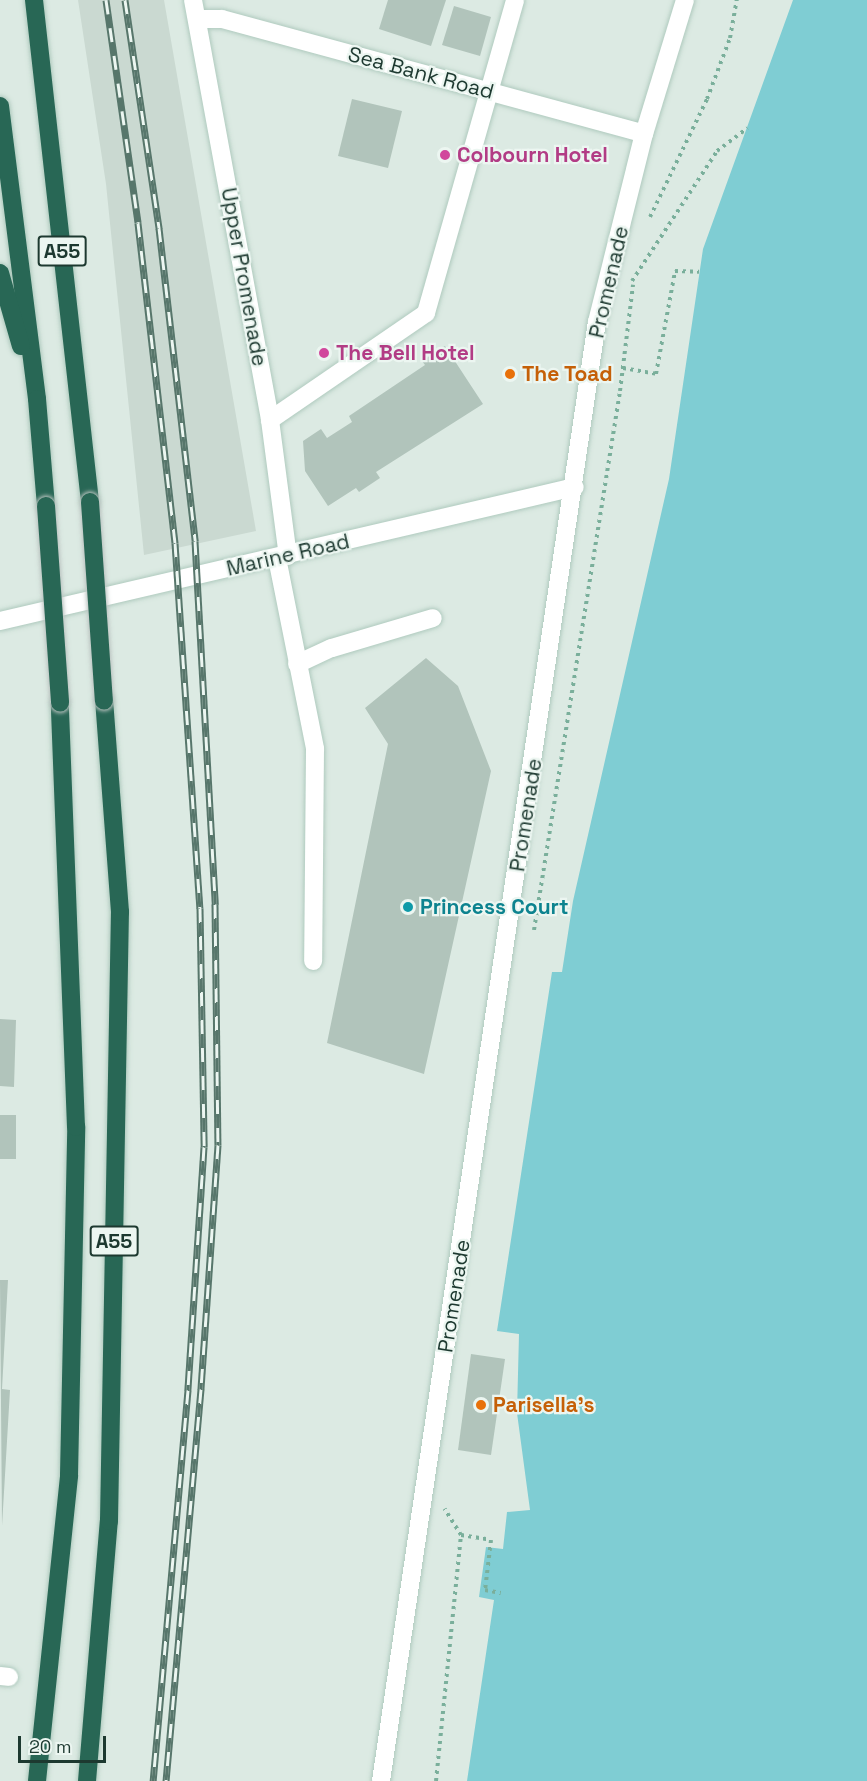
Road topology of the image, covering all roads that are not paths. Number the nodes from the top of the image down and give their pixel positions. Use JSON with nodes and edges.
{"nodes":[{"id":1,"x":34,"y":0,"type":"edge"},
{"id":2,"x":193,"y":0,"type":"edge"},
{"id":3,"x":514,"y":0,"type":"edge"},
{"id":4,"x":685,"y":0,"type":"edge"},
{"id":5,"x":197,"y":19,"type":"junction"},
{"id":6,"x":487,"y":91,"type":"junction"},
{"id":7,"x":0,"y":106,"type":"edge"},
{"id":8,"x":644,"y":134,"type":"junction"},
{"id":9,"x":0,"y":273,"type":"edge"},
{"id":10,"x":37,"y":399,"type":"junction"},
{"id":11,"x":270,"y":420,"type":"junction"},
{"id":12,"x":575,"y":487,"type":"junction"},
{"id":13,"x":282,"y":557,"type":"junction"},
{"id":14,"x":433,"y":618,"type":"dead end"},
{"id":15,"x":0,"y":621,"type":"edge"},
{"id":16,"x":297,"y":664,"type":"junction"},
{"id":17,"x":313,"y":961,"type":"dead end"},
{"id":18,"x":37,"y":1781,"type":"edge"},
{"id":19,"x":87,"y":1781,"type":"edge"},
{"id":20,"x":381,"y":1781,"type":"edge"}],
"edges":[{"from":1,"to":19,"type":"highway","number":"A55","bridge":true},
{"from":2,"to":5,"type":"street","name":"Upper Promenade"},
{"from":3,"to":6,"type":"street"},
{"from":4,"to":8,"type":"street","name":"Promenade"},
{"from":5,"to":6,"type":"street","name":"Sea Bank Road"},
{"from":5,"to":11,"type":"street","name":"Upper Promenade"},
{"from":6,"to":8,"type":"street","name":"Sea Bank Road"},
{"from":6,"to":11,"type":"street"},
{"from":7,"to":10,"type":"highway","number":"A55"},
{"from":8,"to":12,"type":"street","name":"Promenade"},
{"from":9,"to":10,"type":"highway"},
{"from":10,"to":18,"type":"highway","number":"A55","bridge":true},
{"from":11,"to":13,"type":"street","name":"Upper Promenade"},
{"from":12,"to":13,"type":"street","name":"Marine Road"},
{"from":12,"to":20,"type":"street","name":"Promenade"},
{"from":13,"to":15,"type":"street","name":"Marine Road"},
{"from":13,"to":16,"type":"street","name":"Upper Promenade"},
{"from":14,"to":16,"type":"street"},
{"from":16,"to":17,"type":"street","name":"Upper Promenade"}]}
